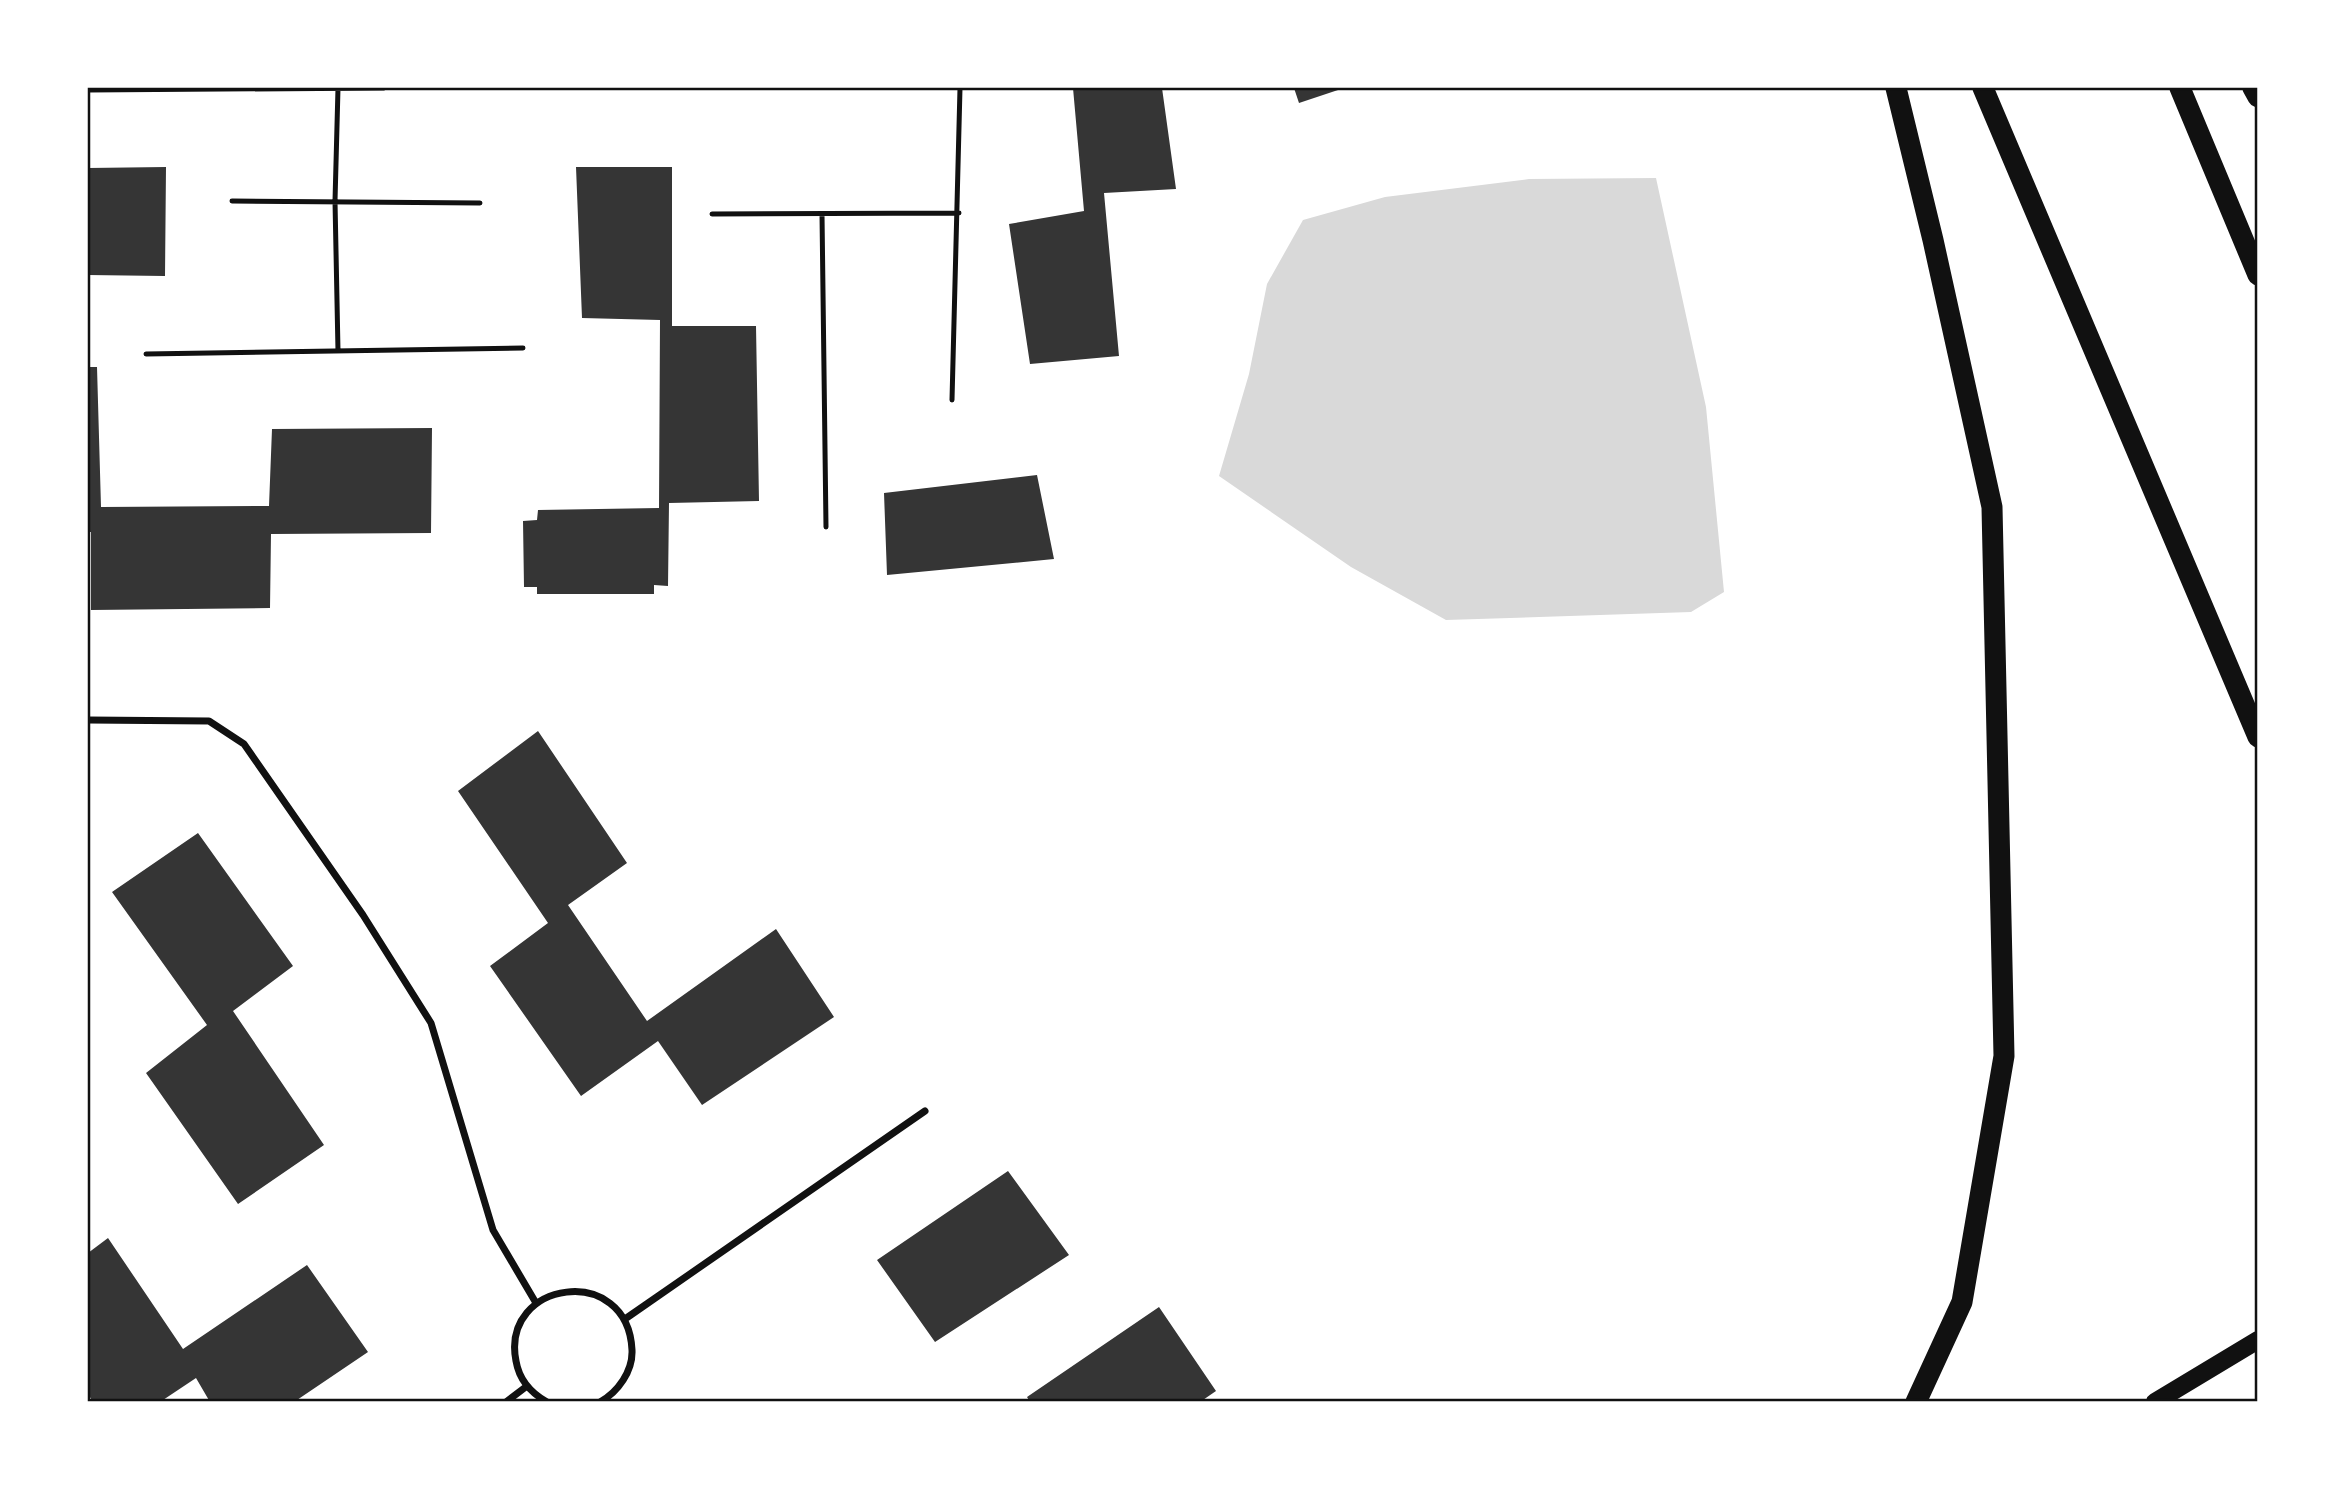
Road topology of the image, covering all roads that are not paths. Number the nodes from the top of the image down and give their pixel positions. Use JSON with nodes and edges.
{"nodes":[{"id":1,"x":338,"y":88,"type":"edge"},
{"id":2,"x":384,"y":88,"type":"edge"},
{"id":3,"x":960,"y":88,"type":"edge"},
{"id":4,"x":1896,"y":88,"type":"edge"},
{"id":5,"x":1983,"y":88,"type":"edge"},
{"id":6,"x":2180,"y":88,"type":"edge"},
{"id":7,"x":2253,"y":88,"type":"edge"},
{"id":8,"x":88,"y":90,"type":"edge"},
{"id":9,"x":2258,"y":97,"type":"edge"},
{"id":10,"x":232,"y":201,"type":"dead end"},
{"id":11,"x":335,"y":201,"type":"junction"},
{"id":12,"x":480,"y":203,"type":"dead end"},
{"id":13,"x":712,"y":214,"type":"dead end"},
{"id":14,"x":822,"y":214,"type":"junction"},
{"id":15,"x":959,"y":214,"type":"junction"},
{"id":16,"x":2258,"y":275,"type":"edge"},
{"id":17,"x":523,"y":348,"type":"dead end"},
{"id":18,"x":338,"y":351,"type":"junction"},
{"id":19,"x":146,"y":355,"type":"dead end"},
{"id":20,"x":952,"y":400,"type":"dead end"},
{"id":21,"x":826,"y":527,"type":"dead end"},
{"id":22,"x":88,"y":720,"type":"edge"},
{"id":23,"x":2258,"y":737,"type":"edge"},
{"id":24,"x":925,"y":1111,"type":"dead end"},
{"id":25,"x":536,"y":1303,"type":"junction"},
{"id":26,"x":625,"y":1320,"type":"junction"},
{"id":27,"x":2258,"y":1340,"type":"edge"},
{"id":28,"x":527,"y":1386,"type":"junction"},
{"id":29,"x":603,"y":1401,"type":"edge"},
{"id":30,"x":506,"y":1402,"type":"edge"},
{"id":31,"x":547,"y":1402,"type":"edge"},
{"id":32,"x":1916,"y":1402,"type":"edge"},
{"id":33,"x":2155,"y":1402,"type":"edge"}],
"edges":[{"from":1,"to":2,"type":"lane"},
{"from":1,"to":8,"type":"lane"},
{"from":1,"to":11,"type":"lane"},
{"from":3,"to":15,"type":"lane"},
{"from":4,"to":32,"type":"highway"},
{"from":5,"to":23,"type":"highway"},
{"from":6,"to":16,"type":"highway"},
{"from":7,"to":9,"type":"highway"},
{"from":10,"to":11,"type":"lane"},
{"from":11,"to":12,"type":"lane"},
{"from":11,"to":18,"type":"lane"},
{"from":13,"to":14,"type":"lane"},
{"from":14,"to":15,"type":"lane"},
{"from":14,"to":21,"type":"lane"},
{"from":15,"to":20,"type":"lane"},
{"from":17,"to":18,"type":"lane"},
{"from":18,"to":19,"type":"lane"},
{"from":22,"to":25,"type":"street"},
{"from":24,"to":26,"type":"street"},
{"from":25,"to":26,"type":"street"},
{"from":25,"to":28,"type":"street"},
{"from":26,"to":29,"type":"street"},
{"from":27,"to":33,"type":"main road"},
{"from":28,"to":30,"type":"street"},
{"from":28,"to":31,"type":"street"}]}
